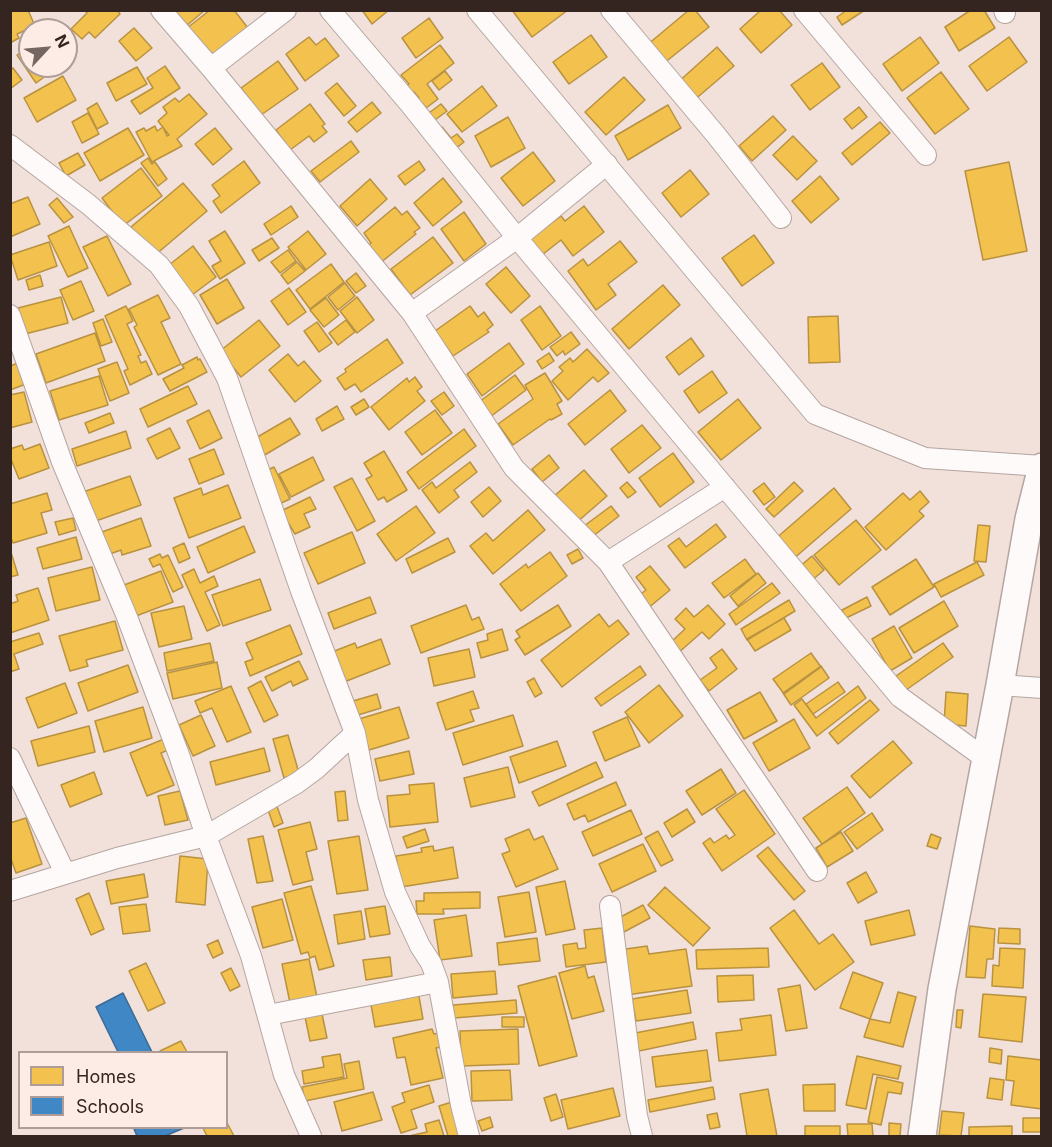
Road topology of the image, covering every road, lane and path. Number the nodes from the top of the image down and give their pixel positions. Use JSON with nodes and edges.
{"nodes":[{"id":1,"x":161,"y":10,"type":"edge"},
{"id":2,"x":286,"y":10,"type":"edge"},
{"id":3,"x":330,"y":10,"type":"edge"},
{"id":4,"x":477,"y":10,"type":"edge"},
{"id":5,"x":611,"y":10,"type":"edge"},
{"id":6,"x":804,"y":10,"type":"edge"},
{"id":7,"x":211,"y":68,"type":"junction"},
{"id":8,"x":10,"y":145,"type":"edge"},
{"id":9,"x":926,"y":155,"type":"dead end"},
{"id":10,"x":607,"y":164,"type":"junction"},
{"id":11,"x":781,"y":218,"type":"dead end"},
{"id":12,"x":517,"y":237,"type":"junction"},
{"id":13,"x":412,"y":313,"type":"junction"},
{"id":14,"x":10,"y":315,"type":"edge"},
{"id":15,"x":1041,"y":466,"type":"edge"},
{"id":16,"x":725,"y":487,"type":"junction"},
{"id":17,"x":608,"y":562,"type":"junction"},
{"id":18,"x":1000,"y":685,"type":"junction"},
{"id":19,"x":1041,"y":688,"type":"edge"},
{"id":20,"x":355,"y":733,"type":"junction"},
{"id":21,"x":10,"y":758,"type":"edge"},
{"id":22,"x":986,"y":759,"type":"junction"},
{"id":23,"x":206,"y":836,"type":"junction"},
{"id":24,"x":817,"y":872,"type":"dead end"},
{"id":25,"x":65,"y":873,"type":"junction"},
{"id":26,"x":10,"y":891,"type":"edge"},
{"id":27,"x":610,"y":906,"type":"dead end"},
{"id":28,"x":438,"y":982,"type":"junction"},
{"id":29,"x":268,"y":1015,"type":"junction"},
{"id":30,"x":311,"y":1137,"type":"edge"},
{"id":31,"x":470,"y":1137,"type":"edge"},
{"id":32,"x":642,"y":1137,"type":"edge"},
{"id":33,"x":922,"y":1137,"type":"edge"}],
"edges":[{"from":1,"to":7,"type":"street"},
{"from":2,"to":7,"type":"street"},
{"from":3,"to":12,"type":"street"},
{"from":4,"to":10,"type":"street"},
{"from":5,"to":11,"type":"street"},
{"from":6,"to":9,"type":"street"},
{"from":7,"to":13,"type":"street"},
{"from":8,"to":20,"type":"street"},
{"from":10,"to":12,"type":"street"},
{"from":10,"to":15,"type":"street"},
{"from":12,"to":13,"type":"street"},
{"from":12,"to":16,"type":"street"},
{"from":13,"to":17,"type":"street"},
{"from":14,"to":23,"type":"street"},
{"from":15,"to":18,"type":"street"},
{"from":16,"to":17,"type":"street"},
{"from":16,"to":22,"type":"street"},
{"from":17,"to":24,"type":"street"},
{"from":18,"to":19,"type":"street"},
{"from":18,"to":22,"type":"street"},
{"from":20,"to":23,"type":"street"},
{"from":20,"to":28,"type":"street"},
{"from":21,"to":25,"type":"street"},
{"from":22,"to":33,"type":"street"},
{"from":23,"to":25,"type":"street"},
{"from":23,"to":29,"type":"street"},
{"from":25,"to":26,"type":"street"},
{"from":27,"to":32,"type":"street"},
{"from":28,"to":29,"type":"street"},
{"from":28,"to":31,"type":"street"},
{"from":29,"to":30,"type":"street"}]}
